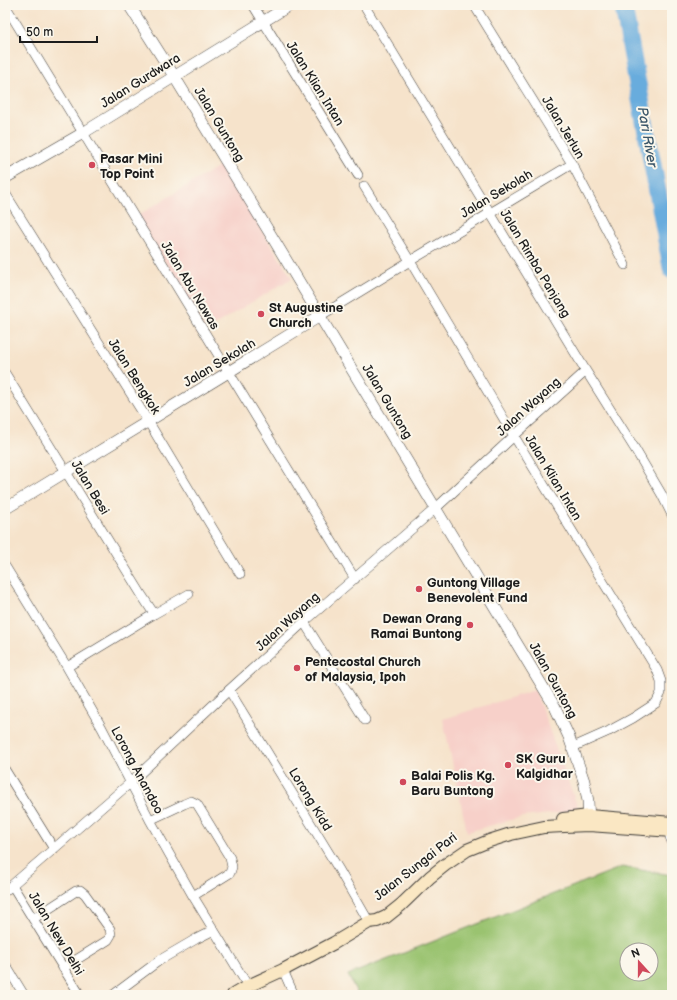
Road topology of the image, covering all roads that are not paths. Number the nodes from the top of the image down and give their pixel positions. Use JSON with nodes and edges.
{"nodes":[{"id":1,"x":5,"y":5,"type":"edge"},
{"id":2,"x":129,"y":5,"type":"edge"},
{"id":3,"x":252,"y":5,"type":"edge"},
{"id":4,"x":290,"y":5,"type":"edge"},
{"id":5,"x":364,"y":5,"type":"edge"},
{"id":6,"x":474,"y":5,"type":"edge"},
{"id":7,"x":263,"y":21,"type":"junction"},
{"id":8,"x":174,"y":76,"type":"junction"},
{"id":9,"x":83,"y":133,"type":"junction"},
{"id":10,"x":572,"y":164,"type":"junction"},
{"id":11,"x":358,"y":175,"type":"dead end"},
{"id":12,"x":5,"y":178,"type":"edge"},
{"id":13,"x":364,"y":186,"type":"dead end"},
{"id":14,"x":5,"y":194,"type":"edge"},
{"id":15,"x":490,"y":214,"type":"junction"},
{"id":16,"x":410,"y":261,"type":"junction"},
{"id":17,"x":625,"y":265,"type":"dead end"},
{"id":18,"x":320,"y":316,"type":"junction"},
{"id":19,"x":586,"y":371,"type":"junction"},
{"id":20,"x":229,"y":372,"type":"junction"},
{"id":21,"x":5,"y":373,"type":"edge"},
{"id":22,"x":148,"y":421,"type":"junction"},
{"id":23,"x":514,"y":436,"type":"junction"},
{"id":24,"x":66,"y":471,"type":"junction"},
{"id":25,"x":436,"y":508,"type":"junction"},
{"id":26,"x":5,"y":509,"type":"edge"},
{"id":27,"x":672,"y":515,"type":"edge"},
{"id":28,"x":5,"y":566,"type":"edge"},
{"id":29,"x":240,"y":574,"type":"dead end"},
{"id":30,"x":355,"y":579,"type":"junction"},
{"id":31,"x":190,"y":594,"type":"dead end"},
{"id":32,"x":154,"y":614,"type":"junction"},
{"id":33,"x":304,"y":622,"type":"junction"},
{"id":34,"x":68,"y":668,"type":"junction"},
{"id":35,"x":229,"y":690,"type":"junction"},
{"id":36,"x":365,"y":720,"type":"dead end"},
{"id":37,"x":573,"y":748,"type":"junction"},
{"id":38,"x":5,"y":770,"type":"edge"},
{"id":39,"x":130,"y":782,"type":"junction"},
{"id":40,"x":150,"y":820,"type":"junction"},
{"id":41,"x":589,"y":821,"type":"junction"},
{"id":42,"x":672,"y":832,"type":"edge"},
{"id":43,"x":54,"y":849,"type":"junction"},
{"id":44,"x":9,"y":888,"type":"edge"},
{"id":45,"x":193,"y":896,"type":"junction"},
{"id":46,"x":33,"y":919,"type":"junction"},
{"id":47,"x":369,"y":922,"type":"junction"},
{"id":48,"x":214,"y":930,"type":"junction"},
{"id":49,"x":5,"y":964,"type":"edge"},
{"id":50,"x":63,"y":968,"type":"junction"},
{"id":51,"x":283,"y":970,"type":"junction"},
{"id":52,"x":248,"y":986,"type":"junction"},
{"id":53,"x":24,"y":995,"type":"edge"},
{"id":54,"x":80,"y":995,"type":"edge"},
{"id":55,"x":113,"y":995,"type":"edge"},
{"id":56,"x":233,"y":995,"type":"edge"},
{"id":57,"x":294,"y":995,"type":"edge"}],
"edges":[{"from":1,"to":9,"type":"street","name":"Jalan Abu Nawas"},
{"from":2,"to":8,"type":"street","name":"Jalan Guntong"},
{"from":3,"to":7,"type":"street","name":"Jalan Klian Intan"},
{"from":4,"to":7,"type":"street","name":"Jalan Gurdwara"},
{"from":5,"to":15,"type":"street","name":"Jalan Rimba Panjang"},
{"from":6,"to":10,"type":"street","name":"Jalan Jerlun"},
{"from":7,"to":8,"type":"street","name":"Jalan Gurdwara"},
{"from":7,"to":11,"type":"street","name":"Jalan Klian Intan"},
{"from":8,"to":9,"type":"street","name":"Jalan Gurdwara"},
{"from":8,"to":18,"type":"street","name":"Jalan Guntong"},
{"from":9,"to":12,"type":"street","name":"Jalan Gurdwara"},
{"from":9,"to":20,"type":"street","name":"Jalan Abu Nawas"},
{"from":10,"to":15,"type":"street","name":"Jalan Sekolah"},
{"from":10,"to":17,"type":"street","name":"Jalan Jerlun"},
{"from":13,"to":16,"type":"street","name":"Jalan Klian Intan"},
{"from":14,"to":22,"type":"street","name":"Jalan Bengkok"},
{"from":15,"to":16,"type":"street","name":"Jalan Sekolah"},
{"from":15,"to":19,"type":"street","name":"Jalan Rimba Panjang"},
{"from":16,"to":18,"type":"street","name":"Jalan Sekolah"},
{"from":16,"to":23,"type":"street","name":"Jalan Klian Intan"},
{"from":18,"to":20,"type":"street","name":"Jalan Sekolah"},
{"from":18,"to":25,"type":"street","name":"Jalan Guntong"},
{"from":19,"to":23,"type":"street","name":"Jalan Wayang"},
{"from":19,"to":27,"type":"street","name":"Jalan Rimba Panjang"},
{"from":20,"to":22,"type":"street","name":"Jalan Sekolah"},
{"from":20,"to":30,"type":"street","name":"Jalan Abu Nawas"},
{"from":21,"to":24,"type":"street","name":"Jalan Besi"},
{"from":22,"to":24,"type":"street","name":"Jalan Sekolah"},
{"from":22,"to":29,"type":"street","name":"Jalan Bengkok"},
{"from":23,"to":25,"type":"street","name":"Jalan Wayang"},
{"from":23,"to":37,"type":"street","name":"Jalan Klian Intan"},
{"from":24,"to":26,"type":"street","name":"Jalan Sekolah"},
{"from":24,"to":32,"type":"street","name":"Jalan Besi"},
{"from":25,"to":30,"type":"street","name":"Jalan Wayang"},
{"from":25,"to":37,"type":"street","name":"Jalan Guntong"},
{"from":28,"to":34,"type":"street","name":"Lorong Anandoo"},
{"from":30,"to":33,"type":"street","name":"Jalan Wayang"},
{"from":31,"to":32,"type":"street"},
{"from":32,"to":34,"type":"street"},
{"from":33,"to":35,"type":"street","name":"Jalan Wayang"},
{"from":33,"to":36,"type":"street"},
{"from":34,"to":39,"type":"street","name":"Lorong Anandoo"},
{"from":35,"to":39,"type":"street","name":"Jalan Wayang"},
{"from":35,"to":47,"type":"street","name":"Lorong Kidd"},
{"from":37,"to":41,"type":"street","name":"Jalan Guntong"},
{"from":38,"to":43,"type":"street"},
{"from":39,"to":40,"type":"street","name":"Lorong Anandoo"},
{"from":39,"to":43,"type":"street","name":"Jalan Wayang"},
{"from":40,"to":45,"type":"street","name":"Lorong Anandoo"},
{"from":40,"to":45,"type":"street"},
{"from":41,"to":42,"type":"main road","name":"Jalan Sungai Pari"},
{"from":41,"to":47,"type":"main road","name":"Jalan Sungai Pari"},
{"from":43,"to":44,"type":"street","name":"Jalan Wayang"},
{"from":44,"to":46,"type":"street","name":"Jalan New Delhi"},
{"from":45,"to":48,"type":"street","name":"Lorong Anandoo"},
{"from":46,"to":50,"type":"street","name":"Jalan New Delhi"},
{"from":46,"to":50,"type":"street"},
{"from":47,"to":51,"type":"main road","name":"Jalan Sungai Pari"},
{"from":48,"to":52,"type":"street","name":"Lorong Anandoo"},
{"from":48,"to":55,"type":"street"},
{"from":49,"to":53,"type":"street"},
{"from":50,"to":54,"type":"street","name":"Jalan New Delhi"},
{"from":51,"to":52,"type":"main road","name":"Jalan Sungai Pari"},
{"from":51,"to":57,"type":"street"},
{"from":52,"to":56,"type":"main road","name":"Jalan Sungai Pari"}]}
